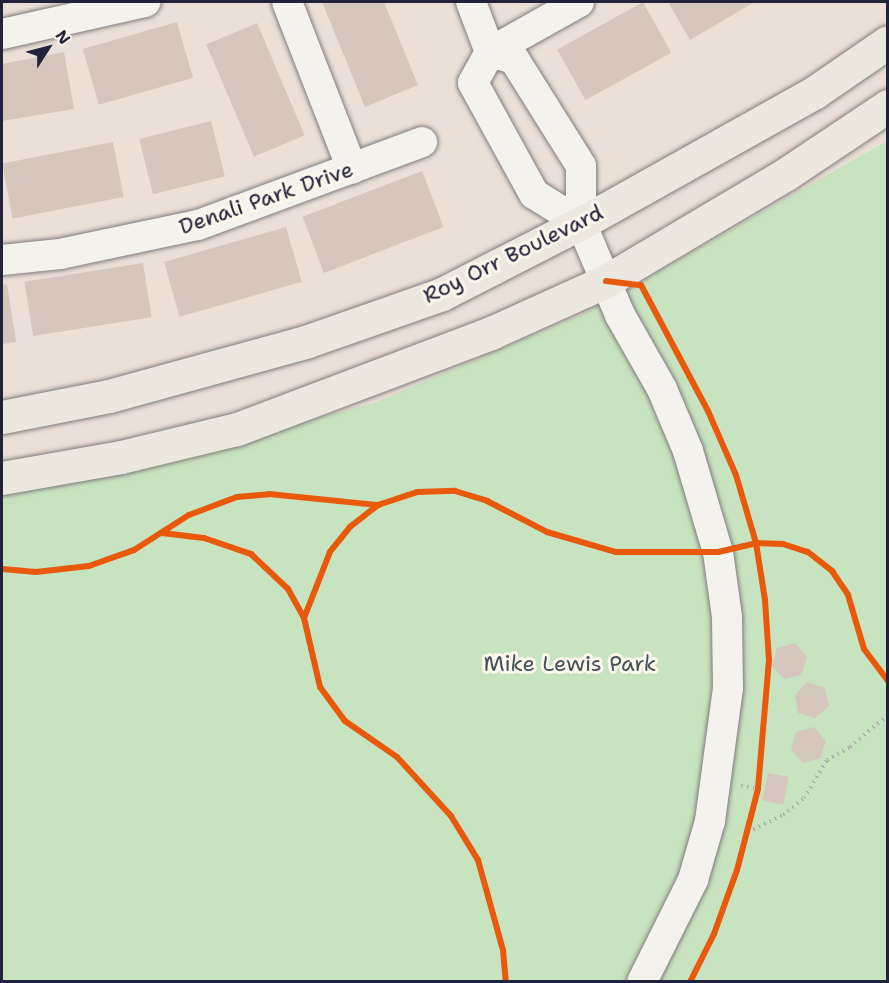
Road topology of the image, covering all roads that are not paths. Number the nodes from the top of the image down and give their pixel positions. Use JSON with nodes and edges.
{"nodes":[{"id":1,"x":145,"y":2,"type":"edge"},
{"id":2,"x":288,"y":2,"type":"edge"},
{"id":3,"x":471,"y":2,"type":"edge"},
{"id":4,"x":579,"y":2,"type":"edge"},
{"id":5,"x":2,"y":34,"type":"edge"},
{"id":6,"x":888,"y":42,"type":"edge"},
{"id":7,"x":490,"y":52,"type":"junction"},
{"id":8,"x":888,"y":106,"type":"edge"},
{"id":9,"x":422,"y":142,"type":"dead end"},
{"id":10,"x":352,"y":170,"type":"junction"},
{"id":11,"x":581,"y":223,"type":"junction"},
{"id":12,"x":2,"y":260,"type":"edge"},
{"id":13,"x":606,"y":281,"type":"junction"},
{"id":14,"x":2,"y":417,"type":"edge"},
{"id":15,"x":2,"y":478,"type":"edge"},
{"id":16,"x":642,"y":981,"type":"edge"}],
"edges":[{"from":1,"to":5,"type":"street"},
{"from":2,"to":10,"type":"street"},
{"from":3,"to":7,"type":"street"},
{"from":4,"to":7,"type":"street"},
{"from":6,"to":11,"type":"main road","name":"Roy Orr Boulevard"},
{"from":7,"to":11,"type":"street"},
{"from":7,"to":11,"type":"street"},
{"from":8,"to":13,"type":"main road"},
{"from":9,"to":10,"type":"street","name":"Denali Park Drive"},
{"from":10,"to":12,"type":"street","name":"Denali Park Drive"},
{"from":11,"to":13,"type":"street"},
{"from":11,"to":14,"type":"main road","name":"Roy Orr Boulevard"},
{"from":13,"to":15,"type":"main road"},
{"from":13,"to":16,"type":"street"}]}
